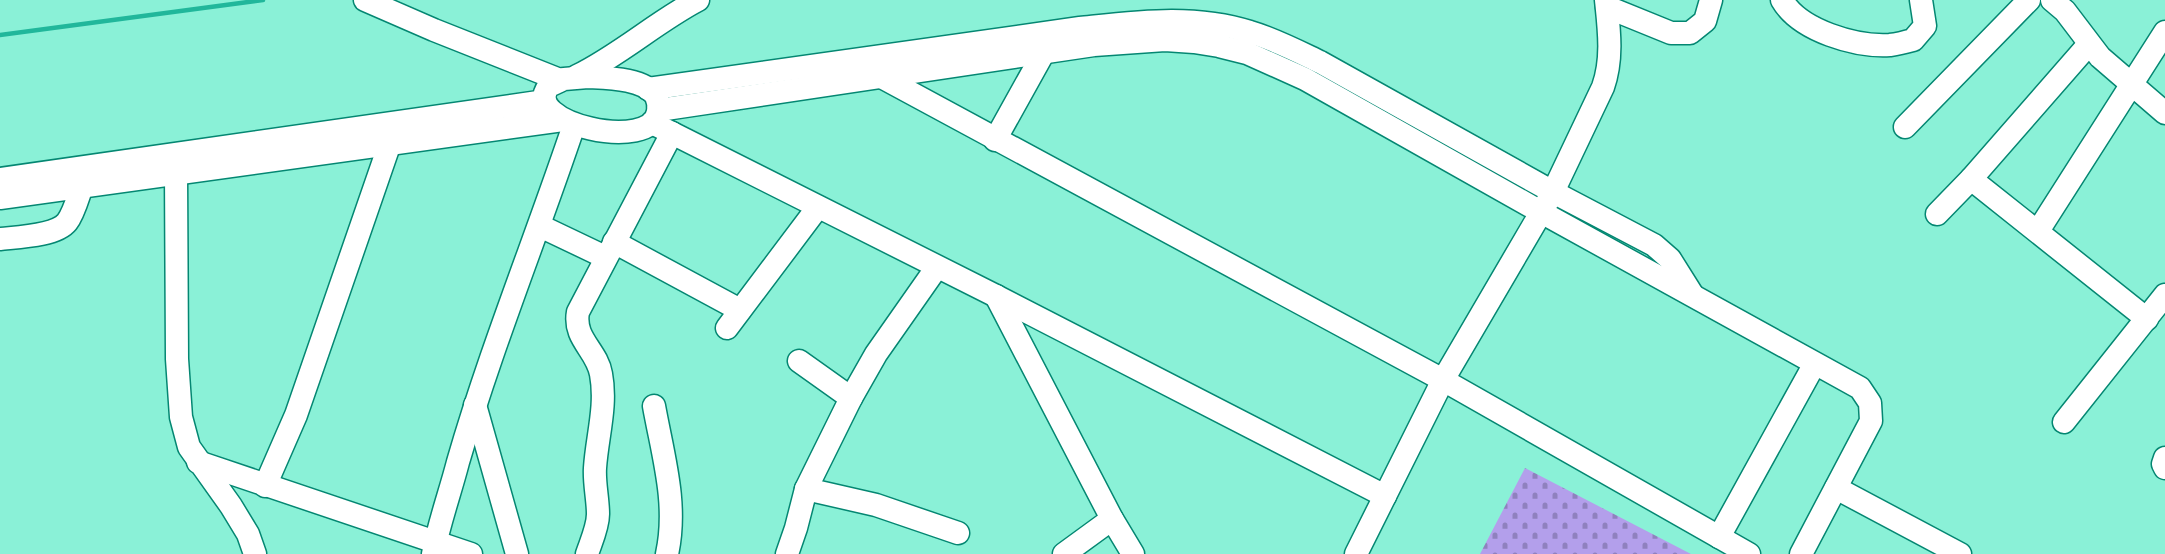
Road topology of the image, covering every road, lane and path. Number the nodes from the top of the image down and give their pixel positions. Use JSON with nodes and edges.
{"nodes":[{"id":1,"x":365,"y":0,"type":"edge"},
{"id":2,"x":698,"y":0,"type":"edge"},
{"id":3,"x":1711,"y":0,"type":"edge"},
{"id":4,"x":1782,"y":0,"type":"edge"},
{"id":5,"x":1921,"y":0,"type":"edge"},
{"id":6,"x":2028,"y":0,"type":"edge"},
{"id":7,"x":2052,"y":0,"type":"edge"},
{"id":8,"x":1606,"y":4,"type":"edge"},
{"id":9,"x":2165,"y":32,"type":"edge"},
{"id":10,"x":637,"y":39,"type":"junction"},
{"id":11,"x":2090,"y":44,"type":"junction"},
{"id":12,"x":1044,"y":52,"type":"junction"},
{"id":13,"x":862,"y":59,"type":"junction"},
{"id":14,"x":879,"y":78,"type":"junction"},
{"id":15,"x":566,"y":79,"type":"junction"},
{"id":16,"x":2133,"y":85,"type":"junction"},
{"id":17,"x":640,"y":86,"type":"junction"},
{"id":18,"x":545,"y":102,"type":"junction"},
{"id":19,"x":2165,"y":113,"type":"edge"},
{"id":20,"x":569,"y":122,"type":"junction"},
{"id":21,"x":661,"y":122,"type":"junction"},
{"id":22,"x":1905,"y":127,"type":"dead end"},
{"id":23,"x":995,"y":140,"type":"junction"},
{"id":24,"x":390,"y":143,"type":"junction"},
{"id":25,"x":176,"y":172,"type":"junction"},
{"id":26,"x":0,"y":179,"type":"edge"},
{"id":27,"x":1971,"y":179,"type":"junction"},
{"id":28,"x":82,"y":186,"type":"junction"},
{"id":29,"x":1553,"y":192,"type":"junction"},
{"id":30,"x":0,"y":198,"type":"edge"},
{"id":31,"x":818,"y":207,"type":"junction"},
{"id":32,"x":1541,"y":212,"type":"junction"},
{"id":33,"x":1937,"y":214,"type":"dead end"},
{"id":34,"x":540,"y":226,"type":"junction"},
{"id":35,"x":2038,"y":230,"type":"junction"},
{"id":36,"x":0,"y":239,"type":"edge"},
{"id":37,"x":610,"y":250,"type":"junction"},
{"id":38,"x":937,"y":267,"type":"junction"},
{"id":39,"x":1693,"y":295,"type":"junction"},
{"id":40,"x":2165,"y":295,"type":"edge"},
{"id":41,"x":996,"y":296,"type":"junction"},
{"id":42,"x":2147,"y":319,"type":"junction"},
{"id":43,"x":799,"y":360,"type":"dead end"},
{"id":44,"x":1814,"y":364,"type":"junction"},
{"id":45,"x":1443,"y":380,"type":"junction"},
{"id":46,"x":851,"y":398,"type":"junction"},
{"id":47,"x":475,"y":405,"type":"junction"},
{"id":48,"x":654,"y":406,"type":"dead end"},
{"id":49,"x":2064,"y":422,"type":"dead end"},
{"id":50,"x":2165,"y":458,"type":"edge"},
{"id":51,"x":198,"y":462,"type":"junction"},
{"id":52,"x":2165,"y":468,"type":"edge"},
{"id":53,"x":265,"y":486,"type":"junction"},
{"id":54,"x":1836,"y":488,"type":"junction"},
{"id":55,"x":806,"y":489,"type":"junction"},
{"id":56,"x":1384,"y":496,"type":"junction"},
{"id":57,"x":1112,"y":519,"type":"junction"},
{"id":58,"x":958,"y":533,"type":"dead end"},
{"id":59,"x":1719,"y":537,"type":"junction"},
{"id":60,"x":434,"y":549,"type":"edge"},
{"id":61,"x":255,"y":554,"type":"edge"},
{"id":62,"x":471,"y":554,"type":"edge"},
{"id":63,"x":517,"y":554,"type":"edge"},
{"id":64,"x":587,"y":554,"type":"edge"},
{"id":65,"x":667,"y":554,"type":"edge"},
{"id":66,"x":787,"y":554,"type":"edge"},
{"id":67,"x":1064,"y":554,"type":"edge"},
{"id":68,"x":1133,"y":554,"type":"edge"},
{"id":69,"x":1356,"y":554,"type":"edge"},
{"id":70,"x":1749,"y":554,"type":"edge"},
{"id":71,"x":1801,"y":554,"type":"edge"},
{"id":72,"x":1960,"y":554,"type":"edge"}],
"edges":[{"from":1,"to":15,"type":"street"},
{"from":2,"to":10,"type":"street"},
{"from":3,"to":8,"type":"street"},
{"from":4,"to":5,"type":"street"},
{"from":6,"to":22,"type":"street"},
{"from":7,"to":11,"type":"street"},
{"from":8,"to":29,"type":"street"},
{"from":9,"to":16,"type":"street"},
{"from":10,"to":15,"type":"street"},
{"from":10,"to":17,"type":"street"},
{"from":11,"to":16,"type":"street"},
{"from":11,"to":27,"type":"street"},
{"from":12,"to":14,"type":"street"},
{"from":12,"to":23,"type":"street"},
{"from":12,"to":32,"type":"street"},
{"from":13,"to":14,"type":"street"},
{"from":13,"to":17,"type":"street"},
{"from":13,"to":29,"type":"street"},
{"from":14,"to":21,"type":"street"},
{"from":14,"to":23,"type":"street"},
{"from":15,"to":17,"type":"street"},
{"from":15,"to":18,"type":"street"},
{"from":16,"to":19,"type":"street"},
{"from":16,"to":35,"type":"street"},
{"from":17,"to":21,"type":"street"},
{"from":18,"to":20,"type":"street"},
{"from":18,"to":26,"type":"street"},
{"from":20,"to":21,"type":"street"},
{"from":20,"to":24,"type":"street"},
{"from":20,"to":34,"type":"street"},
{"from":21,"to":31,"type":"street"},
{"from":21,"to":37,"type":"street"},
{"from":23,"to":45,"type":"street"},
{"from":24,"to":25,"type":"street"},
{"from":24,"to":53,"type":"street"},
{"from":25,"to":28,"type":"street"},
{"from":25,"to":51,"type":"street"},
{"from":27,"to":33,"type":"street"},
{"from":27,"to":35,"type":"street"},
{"from":28,"to":30,"type":"street"},
{"from":28,"to":36,"type":"street"},
{"from":29,"to":32,"type":"street"},
{"from":29,"to":39,"type":"street"},
{"from":31,"to":37,"type":"street"},
{"from":31,"to":38,"type":"street"},
{"from":32,"to":39,"type":"street"},
{"from":32,"to":45,"type":"street"},
{"from":34,"to":37,"type":"street"},
{"from":34,"to":47,"type":"street"},
{"from":35,"to":42,"type":"street"},
{"from":37,"to":64,"type":"street"},
{"from":38,"to":41,"type":"street"},
{"from":38,"to":46,"type":"street"},
{"from":39,"to":44,"type":"street"},
{"from":40,"to":42,"type":"street"},
{"from":41,"to":56,"type":"street"},
{"from":41,"to":57,"type":"street"},
{"from":42,"to":49,"type":"street"},
{"from":43,"to":46,"type":"street"},
{"from":44,"to":54,"type":"street"},
{"from":44,"to":59,"type":"street"},
{"from":45,"to":56,"type":"street"},
{"from":45,"to":59,"type":"street"},
{"from":46,"to":55,"type":"street"},
{"from":47,"to":60,"type":"street"},
{"from":47,"to":63,"type":"street"},
{"from":48,"to":65,"type":"street"},
{"from":50,"to":52,"type":"street"},
{"from":51,"to":53,"type":"street"},
{"from":51,"to":61,"type":"street"},
{"from":53,"to":60,"type":"street"},
{"from":54,"to":71,"type":"street"},
{"from":54,"to":72,"type":"street"},
{"from":55,"to":58,"type":"street"},
{"from":55,"to":66,"type":"street"},
{"from":56,"to":69,"type":"street"},
{"from":57,"to":67,"type":"street"},
{"from":57,"to":68,"type":"street"},
{"from":59,"to":70,"type":"street"},
{"from":60,"to":62,"type":"street"}]}
